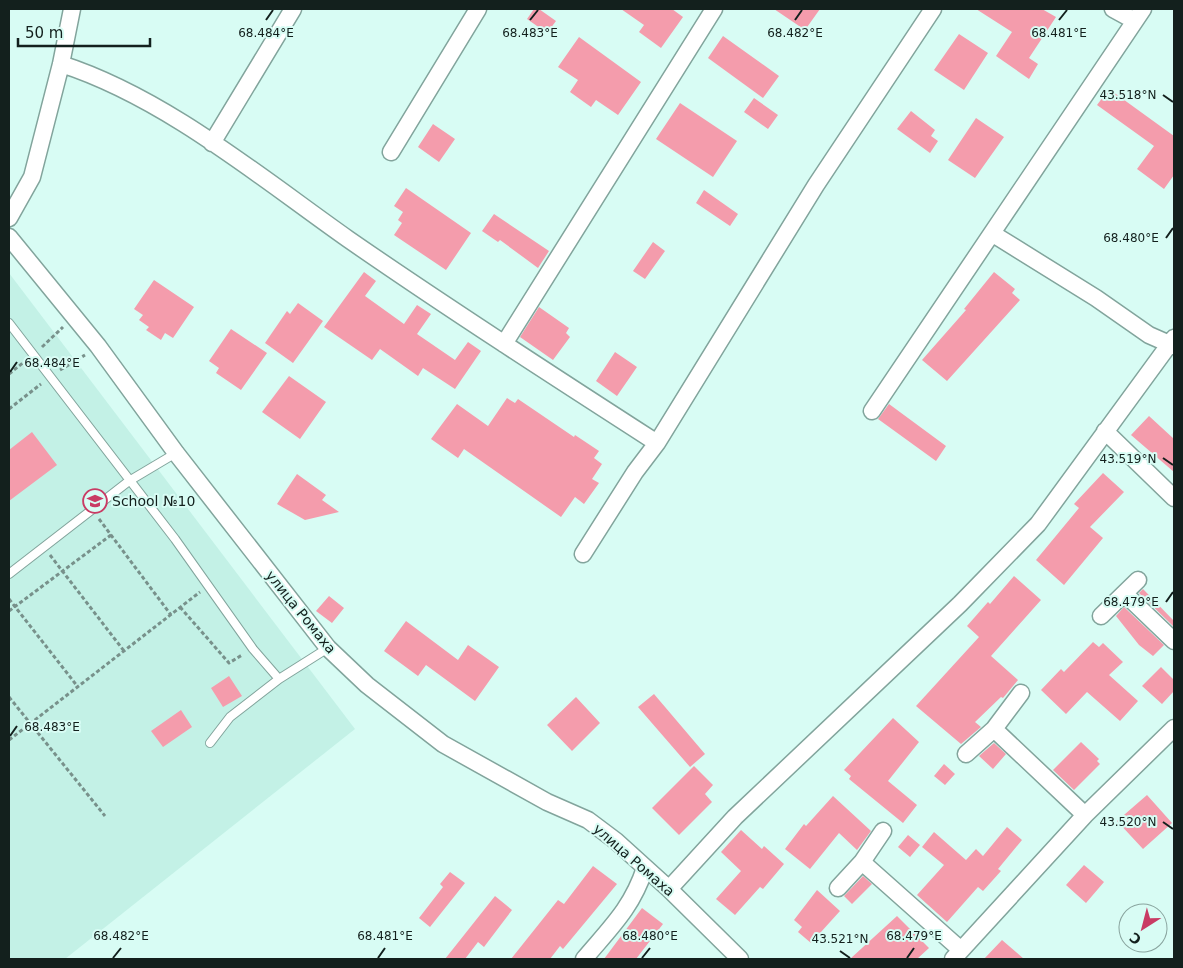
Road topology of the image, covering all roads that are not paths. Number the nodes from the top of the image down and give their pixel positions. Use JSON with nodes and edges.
{"nodes":[{"id":1,"x":72,"y":9,"type":"edge"},
{"id":2,"x":293,"y":9,"type":"edge"},
{"id":3,"x":478,"y":9,"type":"edge"},
{"id":4,"x":714,"y":9,"type":"edge"},
{"id":5,"x":933,"y":9,"type":"edge"},
{"id":6,"x":1113,"y":9,"type":"edge"},
{"id":7,"x":1139,"y":15,"type":"edge"},
{"id":8,"x":61,"y":64,"type":"junction"},
{"id":9,"x":212,"y":143,"type":"junction"},
{"id":10,"x":391,"y":152,"type":"dead end"},
{"id":11,"x":9,"y":218,"type":"edge"},
{"id":12,"x":993,"y":234,"type":"junction"},
{"id":13,"x":9,"y":237,"type":"edge"},
{"id":14,"x":9,"y":323,"type":"edge"},
{"id":15,"x":1173,"y":343,"type":"edge"},
{"id":16,"x":504,"y":344,"type":"junction"},
{"id":17,"x":872,"y":411,"type":"dead end"},
{"id":18,"x":1105,"y":431,"type":"junction"},
{"id":19,"x":657,"y":443,"type":"junction"},
{"id":20,"x":176,"y":453,"type":"junction"},
{"id":21,"x":130,"y":481,"type":"junction"},
{"id":22,"x":1174,"y":498,"type":"edge"},
{"id":23,"x":583,"y":554,"type":"dead end"},
{"id":24,"x":9,"y":574,"type":"edge"},
{"id":25,"x":1138,"y":580,"type":"dead end"},
{"id":26,"x":1125,"y":594,"type":"junction"},
{"id":27,"x":1101,"y":616,"type":"dead end"},
{"id":28,"x":1174,"y":641,"type":"edge"},
{"id":29,"x":328,"y":648,"type":"junction"},
{"id":30,"x":279,"y":679,"type":"junction"},
{"id":31,"x":1021,"y":693,"type":"dead end"},
{"id":32,"x":994,"y":728,"type":"junction"},
{"id":33,"x":1172,"y":734,"type":"edge"},
{"id":34,"x":210,"y":743,"type":"dead end"},
{"id":35,"x":966,"y":754,"type":"dead end"},
{"id":36,"x":1085,"y":815,"type":"junction"},
{"id":37,"x":883,"y":830,"type":"dead end"},
{"id":38,"x":862,"y":862,"type":"junction"},
{"id":39,"x":645,"y":868,"type":"junction"},
{"id":40,"x":838,"y":888,"type":"dead end"},
{"id":41,"x":669,"y":889,"type":"junction"},
{"id":42,"x":957,"y":955,"type":"edge"},
{"id":43,"x":584,"y":959,"type":"edge"},
{"id":44,"x":740,"y":959,"type":"edge"}],
"edges":[{"from":1,"to":8,"type":"street"},
{"from":2,"to":9,"type":"street"},
{"from":3,"to":10,"type":"street"},
{"from":4,"to":16,"type":"street"},
{"from":5,"to":19,"type":"street"},
{"from":6,"to":7,"type":"street"},
{"from":7,"to":12,"type":"street"},
{"from":8,"to":9,"type":"street"},
{"from":8,"to":11,"type":"street"},
{"from":9,"to":16,"type":"street"},
{"from":12,"to":15,"type":"street"},
{"from":12,"to":17,"type":"street"},
{"from":13,"to":20,"type":"street","name":"улица Ромаха"},
{"from":14,"to":21,"type":"lane"},
{"from":15,"to":18,"type":"street"},
{"from":16,"to":19,"type":"street"},
{"from":18,"to":22,"type":"street"},
{"from":18,"to":41,"type":"street"},
{"from":19,"to":23,"type":"street"},
{"from":20,"to":21,"type":"lane"},
{"from":20,"to":29,"type":"street","name":"улица Ромаха"},
{"from":21,"to":24,"type":"lane"},
{"from":21,"to":30,"type":"lane"},
{"from":25,"to":26,"type":"street"},
{"from":26,"to":27,"type":"street"},
{"from":26,"to":28,"type":"street"},
{"from":29,"to":30,"type":"lane"},
{"from":29,"to":39,"type":"street","name":"улица Ромаха"},
{"from":30,"to":34,"type":"lane"},
{"from":31,"to":32,"type":"street"},
{"from":32,"to":35,"type":"street"},
{"from":32,"to":36,"type":"street"},
{"from":33,"to":36,"type":"street"},
{"from":36,"to":42,"type":"street"},
{"from":37,"to":38,"type":"street"},
{"from":38,"to":40,"type":"street"},
{"from":38,"to":42,"type":"street"},
{"from":39,"to":41,"type":"street","name":"улица Ромаха"},
{"from":39,"to":43,"type":"street"},
{"from":41,"to":44,"type":"street","name":"улица Ромаха"}]}
